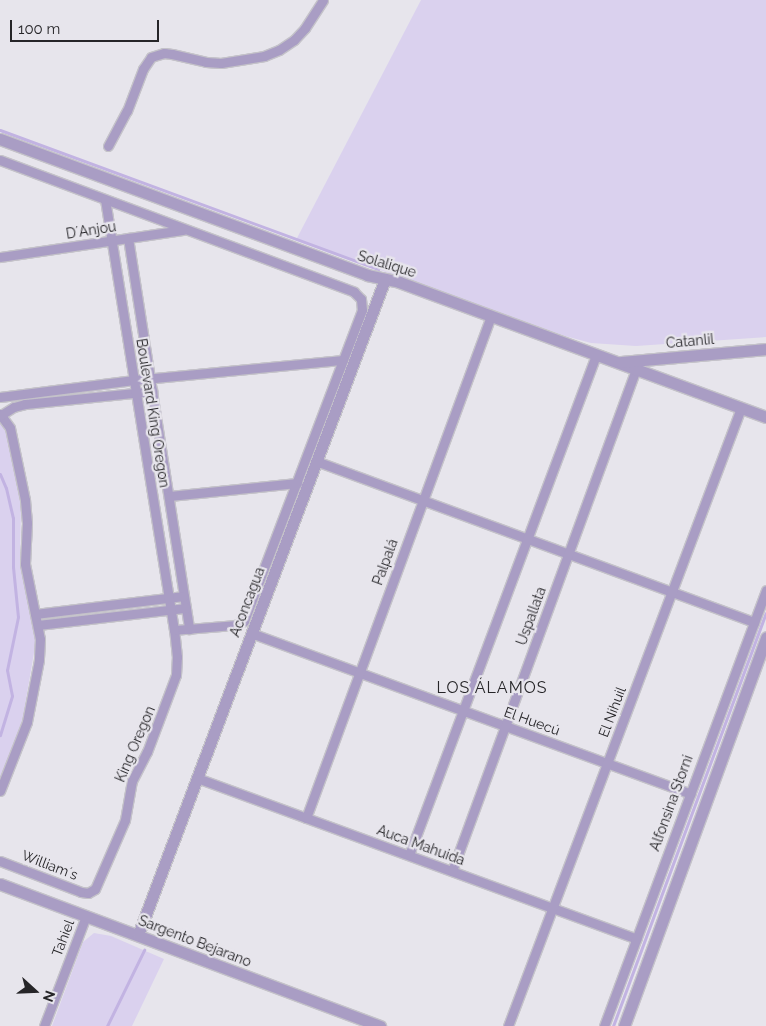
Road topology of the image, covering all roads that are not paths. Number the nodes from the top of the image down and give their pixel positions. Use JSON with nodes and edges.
{"nodes":[{"id":1,"x":323,"y":0,"type":"edge"},
{"id":2,"x":0,"y":139,"type":"edge"},
{"id":3,"x":108,"y":146,"type":"dead end"},
{"id":4,"x":0,"y":160,"type":"edge"},
{"id":5,"x":105,"y":200,"type":"junction"},
{"id":6,"x":186,"y":229,"type":"junction"},
{"id":7,"x":128,"y":238,"type":"junction"},
{"id":8,"x":112,"y":240,"type":"junction"},
{"id":9,"x":0,"y":257,"type":"edge"},
{"id":10,"x":385,"y":279,"type":"junction"},
{"id":11,"x":491,"y":316,"type":"junction"},
{"id":12,"x":766,"y":349,"type":"edge"},
{"id":13,"x":596,"y":355,"type":"junction"},
{"id":14,"x":343,"y":360,"type":"junction"},
{"id":15,"x":616,"y":362,"type":"junction"},
{"id":16,"x":636,"y":369,"type":"junction"},
{"id":17,"x":150,"y":378,"type":"junction"},
{"id":18,"x":134,"y":380,"type":"junction"},
{"id":19,"x":152,"y":391,"type":"junction"},
{"id":20,"x":136,"y":393,"type":"junction"},
{"id":21,"x":0,"y":397,"type":"edge"},
{"id":22,"x":741,"y":408,"type":"junction"},
{"id":23,"x":1,"y":415,"type":"edge"},
{"id":24,"x":766,"y":417,"type":"edge"},
{"id":25,"x":316,"y":461,"type":"junction"},
{"id":26,"x":297,"y":482,"type":"junction"},
{"id":27,"x":169,"y":496,"type":"junction"},
{"id":28,"x":423,"y":500,"type":"junction"},
{"id":29,"x":527,"y":539,"type":"junction"},
{"id":30,"x":568,"y":554,"type":"junction"},
{"id":31,"x":766,"y":590,"type":"edge"},
{"id":32,"x":672,"y":592,"type":"junction"},
{"id":33,"x":184,"y":596,"type":"junction"},
{"id":34,"x":169,"y":598,"type":"junction"},
{"id":35,"x":186,"y":608,"type":"junction"},
{"id":36,"x":171,"y":609,"type":"junction"},
{"id":37,"x":35,"y":614,"type":"junction"},
{"id":38,"x":754,"y":622,"type":"junction"},
{"id":39,"x":38,"y":625,"type":"junction"},
{"id":40,"x":190,"y":629,"type":"junction"},
{"id":41,"x":174,"y":630,"type":"junction"},
{"id":42,"x":251,"y":633,"type":"junction"},
{"id":43,"x":766,"y":637,"type":"edge"},
{"id":44,"x":359,"y":673,"type":"junction"},
{"id":45,"x":463,"y":711,"type":"junction"},
{"id":46,"x":505,"y":726,"type":"junction"},
{"id":47,"x":607,"y":763,"type":"junction"},
{"id":48,"x":197,"y":778,"type":"junction"},
{"id":49,"x":0,"y":791,"type":"edge"},
{"id":50,"x":690,"y":794,"type":"junction"},
{"id":51,"x":306,"y":818,"type":"junction"},
{"id":52,"x":409,"y":855,"type":"junction"},
{"id":53,"x":0,"y":861,"type":"edge"},
{"id":54,"x":452,"y":871,"type":"junction"},
{"id":55,"x":0,"y":884,"type":"edge"},
{"id":56,"x":92,"y":892,"type":"joint"},
{"id":57,"x":552,"y":908,"type":"junction"},
{"id":58,"x":86,"y":916,"type":"junction"},
{"id":59,"x":138,"y":935,"type":"junction"},
{"id":60,"x":636,"y":939,"type":"junction"},
{"id":61,"x":44,"y":1026,"type":"edge"},
{"id":62,"x":380,"y":1026,"type":"edge"},
{"id":63,"x":508,"y":1026,"type":"edge"},
{"id":64,"x":604,"y":1026,"type":"edge"},
{"id":65,"x":624,"y":1026,"type":"edge"}],
"edges":[{"from":1,"to":3,"type":"street"},
{"from":2,"to":10,"type":"street","name":"Solalique"},
{"from":4,"to":5,"type":"street"},
{"from":5,"to":6,"type":"street"},
{"from":5,"to":8,"type":"street","name":"Boulevard King Oregon"},
{"from":6,"to":7,"type":"street","name":"D´Anjou"},
{"from":6,"to":14,"type":"street"},
{"from":7,"to":8,"type":"street","name":"D´Anjou"},
{"from":7,"to":17,"type":"street","name":"Boulevard King Oregon"},
{"from":8,"to":9,"type":"street","name":"D´Anjou"},
{"from":8,"to":18,"type":"street","name":"Boulevard King Oregon"},
{"from":10,"to":11,"type":"street","name":"Solalique"},
{"from":10,"to":25,"type":"street","name":"Aconcagua"},
{"from":11,"to":13,"type":"street","name":"Solalique"},
{"from":11,"to":28,"type":"street","name":"Palpalá"},
{"from":12,"to":15,"type":"street","name":"Catanlil"},
{"from":13,"to":15,"type":"street","name":"Solalique"},
{"from":13,"to":29,"type":"street"},
{"from":14,"to":17,"type":"street"},
{"from":14,"to":26,"type":"street"},
{"from":15,"to":16,"type":"street","name":"Solalique"},
{"from":16,"to":22,"type":"street","name":"Solalique"},
{"from":16,"to":30,"type":"street","name":"Uspallata"},
{"from":17,"to":18,"type":"street"},
{"from":17,"to":19,"type":"street","name":"Boulevard King Oregon"},
{"from":18,"to":20,"type":"street","name":"Boulevard King Oregon"},
{"from":18,"to":21,"type":"street"},
{"from":19,"to":20,"type":"street"},
{"from":19,"to":27,"type":"street","name":"Boulevard King Oregon"},
{"from":20,"to":23,"type":"street"},
{"from":20,"to":34,"type":"street","name":"Boulevard King Oregon"},
{"from":22,"to":24,"type":"street","name":"Solalique"},
{"from":22,"to":32,"type":"street","name":"El Nihuil"},
{"from":23,"to":37,"type":"street"},
{"from":25,"to":28,"type":"street"},
{"from":25,"to":42,"type":"street","name":"Aconcagua"},
{"from":26,"to":27,"type":"street"},
{"from":26,"to":40,"type":"street"},
{"from":27,"to":33,"type":"street","name":"Boulevard King Oregon"},
{"from":28,"to":29,"type":"street"},
{"from":28,"to":44,"type":"street","name":"Palpalá"},
{"from":29,"to":30,"type":"street"},
{"from":29,"to":45,"type":"street"},
{"from":30,"to":32,"type":"street"},
{"from":30,"to":46,"type":"street","name":"Uspallata"},
{"from":31,"to":38,"type":"street","name":"Alfonsina Storni"},
{"from":32,"to":38,"type":"street"},
{"from":32,"to":47,"type":"street","name":"El Nihuil"},
{"from":33,"to":34,"type":"street"},
{"from":33,"to":35,"type":"street","name":"Boulevard King Oregon"},
{"from":34,"to":36,"type":"street","name":"Boulevard King Oregon"},
{"from":34,"to":37,"type":"street"},
{"from":35,"to":36,"type":"street"},
{"from":35,"to":40,"type":"street","name":"Boulevard King Oregon"},
{"from":36,"to":39,"type":"street"},
{"from":36,"to":41,"type":"street","name":"Boulevard King Oregon"},
{"from":37,"to":39,"type":"street"},
{"from":38,"to":50,"type":"street","name":"Alfonsina Storni"},
{"from":39,"to":49,"type":"street"},
{"from":40,"to":41,"type":"street"},
{"from":41,"to":56,"type":"street","name":"King Oregon"},
{"from":42,"to":44,"type":"street","name":"El Huecú"},
{"from":42,"to":48,"type":"street","name":"Aconcagua"},
{"from":43,"to":65,"type":"street"},
{"from":44,"to":45,"type":"street","name":"El Huecú"},
{"from":44,"to":51,"type":"street","name":"Palpalá"},
{"from":45,"to":46,"type":"street","name":"El Huecú"},
{"from":45,"to":52,"type":"street"},
{"from":46,"to":47,"type":"street","name":"El Huecú"},
{"from":46,"to":54,"type":"street","name":"Uspallata"},
{"from":47,"to":50,"type":"street","name":"El Huecú"},
{"from":47,"to":57,"type":"street","name":"El Nihuil"},
{"from":48,"to":51,"type":"street","name":"Auca Mahuida"},
{"from":48,"to":59,"type":"street","name":"Aconcagua"},
{"from":50,"to":60,"type":"street","name":"Alfonsina Storni"},
{"from":51,"to":52,"type":"street","name":"Auca Mahuida"},
{"from":52,"to":54,"type":"street","name":"Auca Mahuida"},
{"from":53,"to":56,"type":"street","name":"William´s"},
{"from":54,"to":57,"type":"street","name":"Auca Mahuida"},
{"from":55,"to":58,"type":"street","name":"Sargento Bejarano"},
{"from":57,"to":60,"type":"street","name":"Auca Mahuida"},
{"from":57,"to":63,"type":"street","name":"El Nihuil"},
{"from":58,"to":59,"type":"street","name":"Sargento Bejarano"},
{"from":58,"to":61,"type":"street","name":"Tahiel"},
{"from":59,"to":62,"type":"street","name":"Sargento Bejarano"},
{"from":60,"to":64,"type":"street","name":"Alfonsina Storni"}]}
